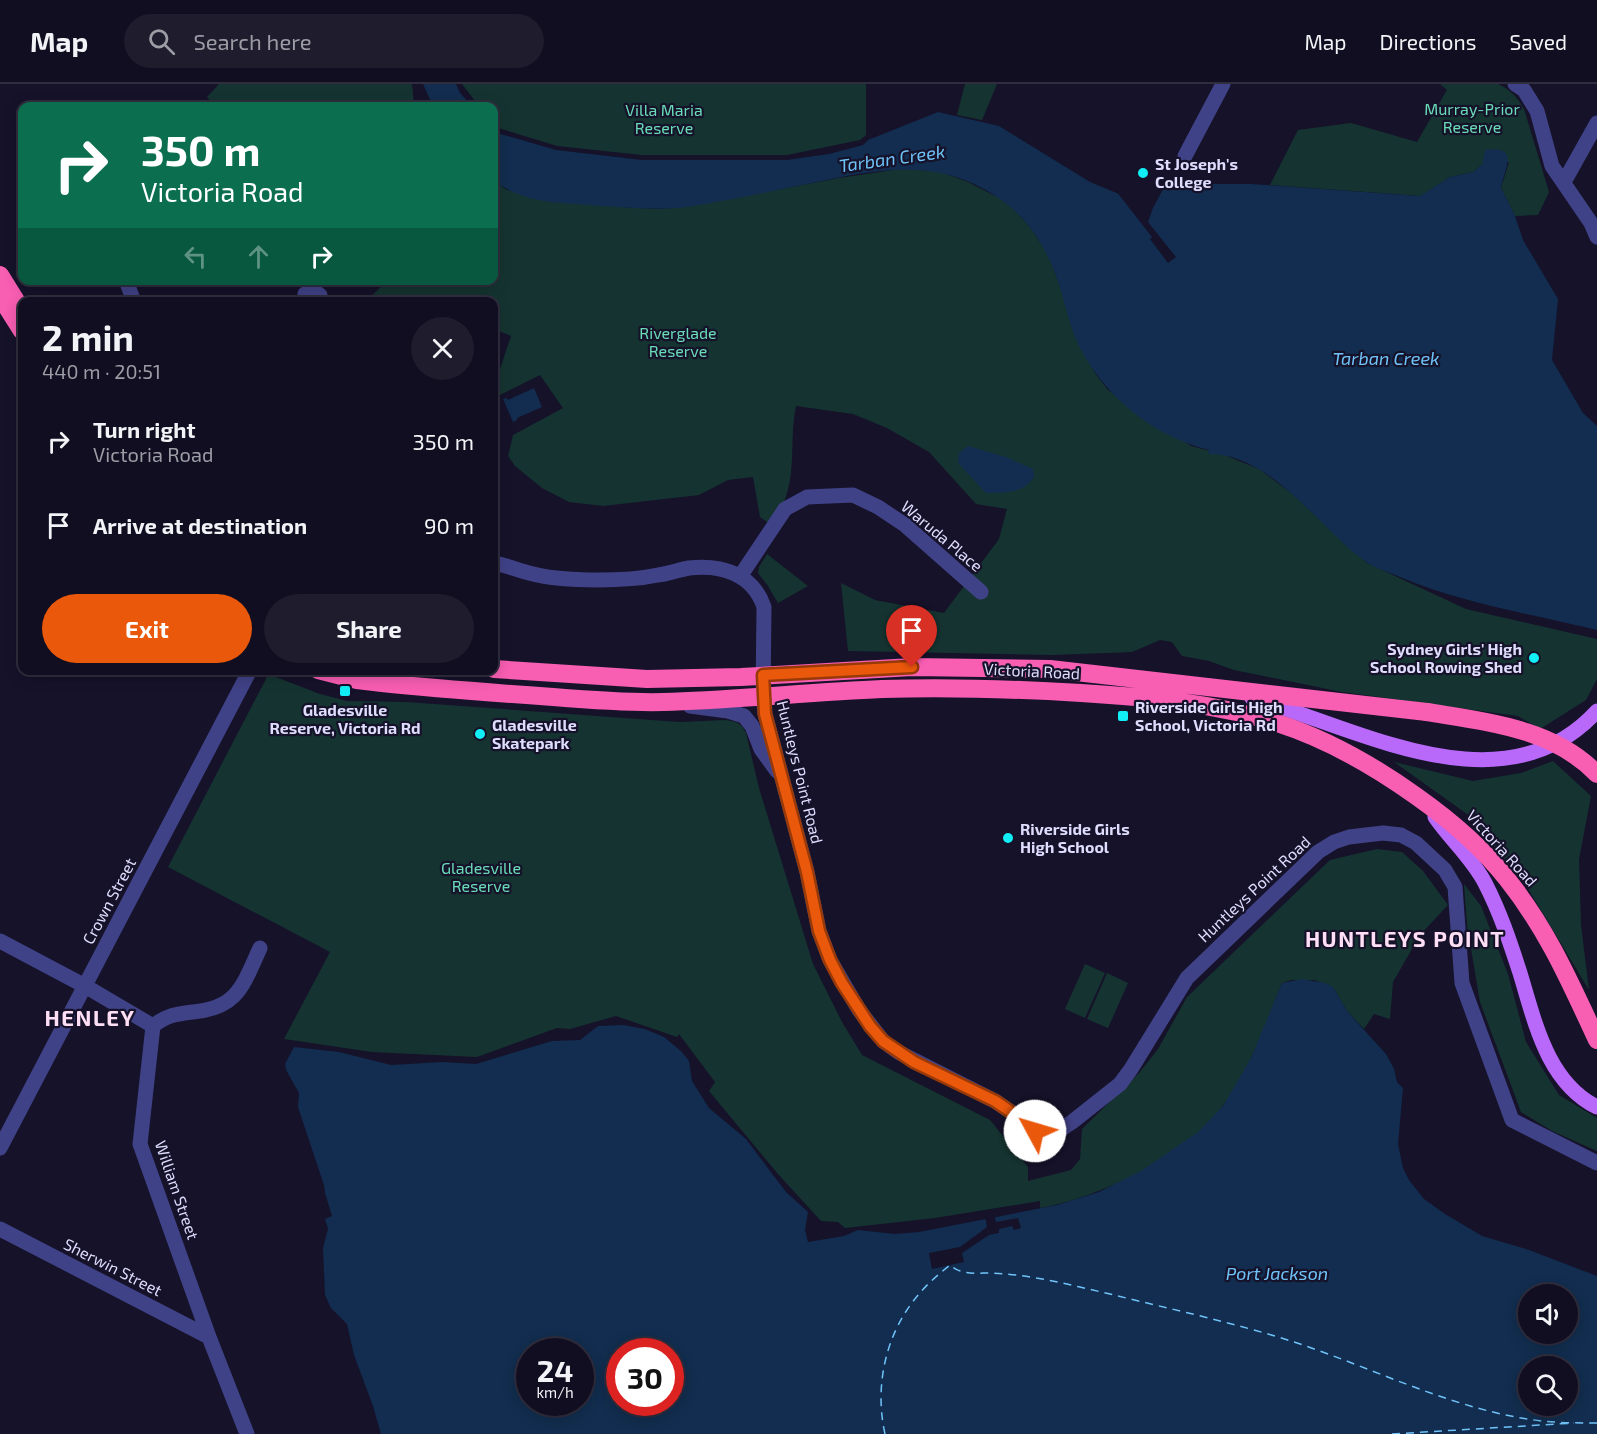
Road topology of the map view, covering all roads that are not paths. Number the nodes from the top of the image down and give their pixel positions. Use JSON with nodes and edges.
{"nodes":[{"id":1,"x":1223,"y":84,"type":"edge"},
{"id":2,"x":1515,"y":84,"type":"edge"},
{"id":3,"x":1597,"y":123,"type":"edge"},
{"id":4,"x":1185,"y":156,"type":"dead end"},
{"id":5,"x":1564,"y":182,"type":"junction"},
{"id":6,"x":1597,"y":237,"type":"edge"},
{"id":7,"x":0,"y":275,"type":"edge"},
{"id":8,"x":0,"y":296,"type":"edge"},
{"id":9,"x":305,"y":297,"type":"edge"},
{"id":10,"x":320,"y":297,"type":"edge"},
{"id":11,"x":18,"y":304,"type":"edge"},
{"id":12,"x":18,"y":325,"type":"edge"},
{"id":13,"x":499,"y":564,"type":"edge"},
{"id":14,"x":741,"y":575,"type":"junction"},
{"id":15,"x":981,"y":592,"type":"dead end"},
{"id":16,"x":498,"y":669,"type":"edge"},
{"id":17,"x":247,"y":675,"type":"edge"},
{"id":18,"x":338,"y":675,"type":"edge"},
{"id":19,"x":763,"y":675,"type":"junction"},
{"id":20,"x":1184,"y":683,"type":"junction"},
{"id":21,"x":763,"y":696,"type":"junction"},
{"id":22,"x":661,"y":702,"type":"junction"},
{"id":23,"x":1597,"y":711,"type":"edge"},
{"id":24,"x":1597,"y":774,"type":"edge"},
{"id":25,"x":782,"y":779,"type":"junction"},
{"id":26,"x":1427,"y":804,"type":"junction"},
{"id":27,"x":0,"y":941,"type":"edge"},
{"id":28,"x":260,"y":948,"type":"dead end"},
{"id":29,"x":85,"y":986,"type":"junction"},
{"id":30,"x":153,"y":1026,"type":"junction"},
{"id":31,"x":1597,"y":1040,"type":"edge"},
{"id":32,"x":1597,"y":1107,"type":"edge"},
{"id":33,"x":0,"y":1148,"type":"edge"},
{"id":34,"x":1597,"y":1163,"type":"edge"},
{"id":35,"x":0,"y":1229,"type":"edge"},
{"id":36,"x":209,"y":1337,"type":"junction"},
{"id":37,"x":247,"y":1434,"type":"edge"}],
"edges":[{"from":1,"to":4,"type":"street"},
{"from":2,"to":5,"type":"street"},
{"from":3,"to":5,"type":"street"},
{"from":5,"to":6,"type":"street"},
{"from":7,"to":11,"type":"highway"},
{"from":8,"to":12,"type":"highway"},
{"from":9,"to":10,"type":"street"},
{"from":13,"to":14,"type":"street"},
{"from":14,"to":15,"type":"street","name":"Waruda Place"},
{"from":14,"to":19,"type":"street","name":"Huntleys Point Road"},
{"from":16,"to":19,"type":"highway","name":"Victoria Road"},
{"from":17,"to":29,"type":"street","name":"Crown Street"},
{"from":18,"to":22,"type":"highway","name":"Victoria Road"},
{"from":19,"to":20,"type":"highway","name":"Victoria Road"},
{"from":19,"to":21,"type":"street","name":"Huntleys Point Road"},
{"from":20,"to":23,"type":"main road"},
{"from":20,"to":24,"type":"highway","name":"Victoria Road","bridge":true},
{"from":21,"to":22,"type":"highway","name":"Victoria Road"},
{"from":21,"to":25,"type":"street","name":"Huntleys Point Road"},
{"from":21,"to":26,"type":"highway","name":"Victoria Road"},
{"from":22,"to":25,"type":"street"},
{"from":25,"to":34,"type":"street","name":"Huntleys Point Road"},
{"from":26,"to":31,"type":"highway","name":"Victoria Road"},
{"from":26,"to":32,"type":"main road"},
{"from":27,"to":29,"type":"street"},
{"from":28,"to":30,"type":"street"},
{"from":29,"to":30,"type":"street"},
{"from":29,"to":33,"type":"street","name":"Crown Street"},
{"from":30,"to":36,"type":"street","name":"William Street"},
{"from":35,"to":36,"type":"street","name":"Sherwin Street"},
{"from":36,"to":37,"type":"street","name":"William Street"}]}
